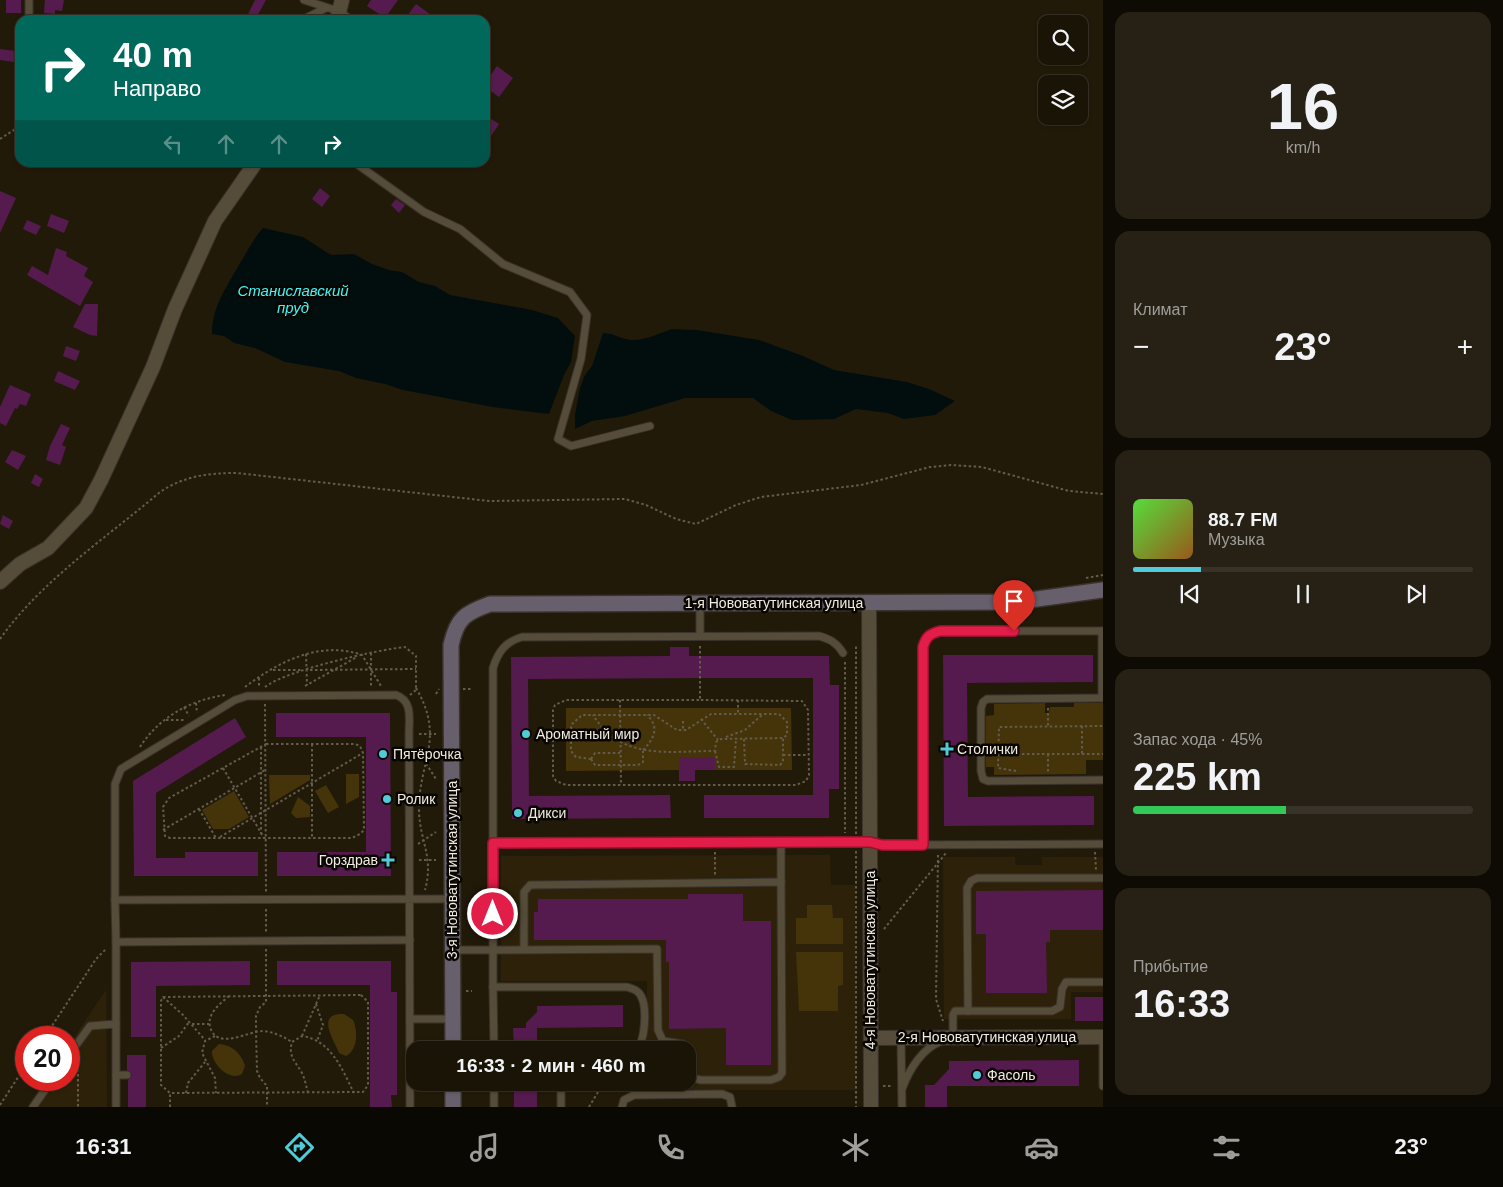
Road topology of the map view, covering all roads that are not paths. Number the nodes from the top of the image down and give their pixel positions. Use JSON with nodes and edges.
{"nodes":[{"id":1,"x":29,"y":0,"type":"edge"},
{"id":2,"x":304,"y":0,"type":"edge"},
{"id":3,"x":336,"y":10,"type":"edge"},
{"id":4,"x":29,"y":15,"type":"edge"},
{"id":5,"x":319,"y":15,"type":"edge"},
{"id":6,"x":253,"y":167,"type":"edge"},
{"id":7,"x":361,"y":167,"type":"edge"},
{"id":8,"x":650,"y":426,"type":"dead end"},
{"id":9,"x":0,"y":582,"type":"edge"},
{"id":10,"x":1103,"y":590,"type":"edge"},
{"id":11,"x":869,"y":602,"type":"junction"},
{"id":12,"x":700,"y":603,"type":"junction"},
{"id":13,"x":454,"y":631,"type":"joint"},
{"id":14,"x":1103,"y":631,"type":"edge"},
{"id":15,"x":700,"y":636,"type":"junction"},
{"id":16,"x":843,"y":653,"type":"road end"},
{"id":17,"x":1103,"y":698,"type":"edge"},
{"id":18,"x":1103,"y":780,"type":"edge"},
{"id":19,"x":781,"y":842,"type":"junction"},
{"id":20,"x":870,"y":842,"type":"junction"},
{"id":21,"x":493,"y":843,"type":"junction"},
{"id":22,"x":1099,"y":844,"type":"edge"},
{"id":23,"x":923,"y":845,"type":"junction"},
{"id":24,"x":1099,"y":878,"type":"edge"},
{"id":25,"x":781,"y":882,"type":"junction"},
{"id":26,"x":410,"y":899,"type":"junction"},
{"id":27,"x":452,"y":899,"type":"junction"},
{"id":28,"x":115,"y":900,"type":"junction"},
{"id":29,"x":410,"y":940,"type":"junction"},
{"id":30,"x":116,"y":944,"type":"junction"},
{"id":31,"x":453,"y":950,"type":"junction"},
{"id":32,"x":493,"y":950,"type":"junction"},
{"id":33,"x":524,"y":950,"type":"junction"},
{"id":34,"x":1103,"y":982,"type":"edge"},
{"id":35,"x":494,"y":987,"type":"junction"},
{"id":36,"x":968,"y":1011,"type":"junction"},
{"id":37,"x":453,"y":1019,"type":"junction"},
{"id":38,"x":410,"y":1020,"type":"junction"},
{"id":39,"x":116,"y":1024,"type":"junction"},
{"id":40,"x":1103,"y":1037,"type":"edge"},
{"id":41,"x":871,"y":1038,"type":"junction"},
{"id":42,"x":902,"y":1038,"type":"junction"},
{"id":43,"x":952,"y":1038,"type":"junction"},
{"id":44,"x":80,"y":1039,"type":"edge"},
{"id":45,"x":453,"y":1041,"type":"edge"},
{"id":46,"x":494,"y":1041,"type":"edge"},
{"id":47,"x":643,"y":1041,"type":"edge"},
{"id":48,"x":116,"y":1075,"type":"junction"},
{"id":49,"x":128,"y":1075,"type":"dead end"},
{"id":50,"x":1103,"y":1086,"type":"edge"},
{"id":51,"x":902,"y":1089,"type":"junction"},
{"id":52,"x":45,"y":1091,"type":"edge"},
{"id":53,"x":453,"y":1091,"type":"edge"},
{"id":54,"x":494,"y":1091,"type":"edge"},
{"id":55,"x":561,"y":1091,"type":"edge"},
{"id":56,"x":34,"y":1107,"type":"edge"},
{"id":57,"x":116,"y":1107,"type":"edge"},
{"id":58,"x":410,"y":1107,"type":"edge"},
{"id":59,"x":453,"y":1107,"type":"edge"},
{"id":60,"x":494,"y":1107,"type":"edge"},
{"id":61,"x":561,"y":1107,"type":"edge"},
{"id":62,"x":622,"y":1107,"type":"edge"},
{"id":63,"x":732,"y":1107,"type":"edge"},
{"id":64,"x":871,"y":1107,"type":"edge"},
{"id":65,"x":902,"y":1107,"type":"edge"}],
"edges":[{"from":1,"to":4,"type":"lane"},
{"from":2,"to":3,"type":"lane"},
{"from":3,"to":5,"type":"lane"},
{"from":6,"to":9,"type":"street"},
{"from":7,"to":8,"type":"lane"},
{"from":10,"to":11,"type":"street","name":"1-я Нововатутинская улица"},
{"from":11,"to":12,"type":"street","name":"1-я Нововатутинская улица"},
{"from":11,"to":20,"type":"street","name":"4-я Нововатутинская улица"},
{"from":12,"to":13,"type":"street","name":"1-я Нововатутинская улица"},
{"from":12,"to":15,"type":"lane"},
{"from":13,"to":27,"type":"street","name":"3-я Нововатутинская улица"},
{"from":14,"to":17,"type":"lane"},
{"from":14,"to":23,"type":"lane"},
{"from":15,"to":16,"type":"lane"},
{"from":15,"to":21,"type":"lane"},
{"from":17,"to":18,"type":"lane"},
{"from":19,"to":20,"type":"lane"},
{"from":19,"to":21,"type":"lane"},
{"from":19,"to":25,"type":"lane"},
{"from":20,"to":23,"type":"lane"},
{"from":20,"to":41,"type":"street","name":"4-я Нововатутинская улица"},
{"from":21,"to":32,"type":"lane"},
{"from":22,"to":23,"type":"lane"},
{"from":24,"to":36,"type":"lane"},
{"from":25,"to":33,"type":"lane"},
{"from":25,"to":33,"type":"lane"},
{"from":26,"to":27,"type":"lane"},
{"from":26,"to":28,"type":"lane"},
{"from":26,"to":28,"type":"lane"},
{"from":26,"to":29,"type":"lane"},
{"from":27,"to":31,"type":"street","name":"3-я Нововатутинская улица"},
{"from":28,"to":30,"type":"lane"},
{"from":29,"to":30,"type":"lane"},
{"from":29,"to":38,"type":"lane"},
{"from":30,"to":39,"type":"lane"},
{"from":31,"to":32,"type":"lane"},
{"from":31,"to":37,"type":"street","name":"3-я Нововатутинская улица"},
{"from":32,"to":33,"type":"lane"},
{"from":32,"to":35,"type":"lane"},
{"from":34,"to":36,"type":"lane"},
{"from":35,"to":46,"type":"lane"},
{"from":35,"to":47,"type":"lane"},
{"from":36,"to":43,"type":"lane"},
{"from":37,"to":38,"type":"lane"},
{"from":37,"to":45,"type":"street","name":"3-я Нововатутинская улица"},
{"from":38,"to":58,"type":"lane"},
{"from":39,"to":44,"type":"lane"},
{"from":39,"to":48,"type":"lane"},
{"from":40,"to":43,"type":"street","name":"2-я Нововатутинская улица"},
{"from":40,"to":50,"type":"lane"},
{"from":41,"to":42,"type":"street","name":"2-я Нововатутинская улица"},
{"from":41,"to":64,"type":"street","name":"4-я Нововатутинская улица"},
{"from":42,"to":43,"type":"street","name":"2-я Нововатутинская улица"},
{"from":42,"to":51,"type":"lane"},
{"from":43,"to":51,"type":"lane"},
{"from":48,"to":49,"type":"lane"},
{"from":48,"to":57,"type":"lane"},
{"from":51,"to":65,"type":"lane"},
{"from":52,"to":56,"type":"lane"},
{"from":53,"to":59,"type":"street"},
{"from":54,"to":60,"type":"lane"},
{"from":55,"to":61,"type":"lane"},
{"from":62,"to":63,"type":"lane"}]}
